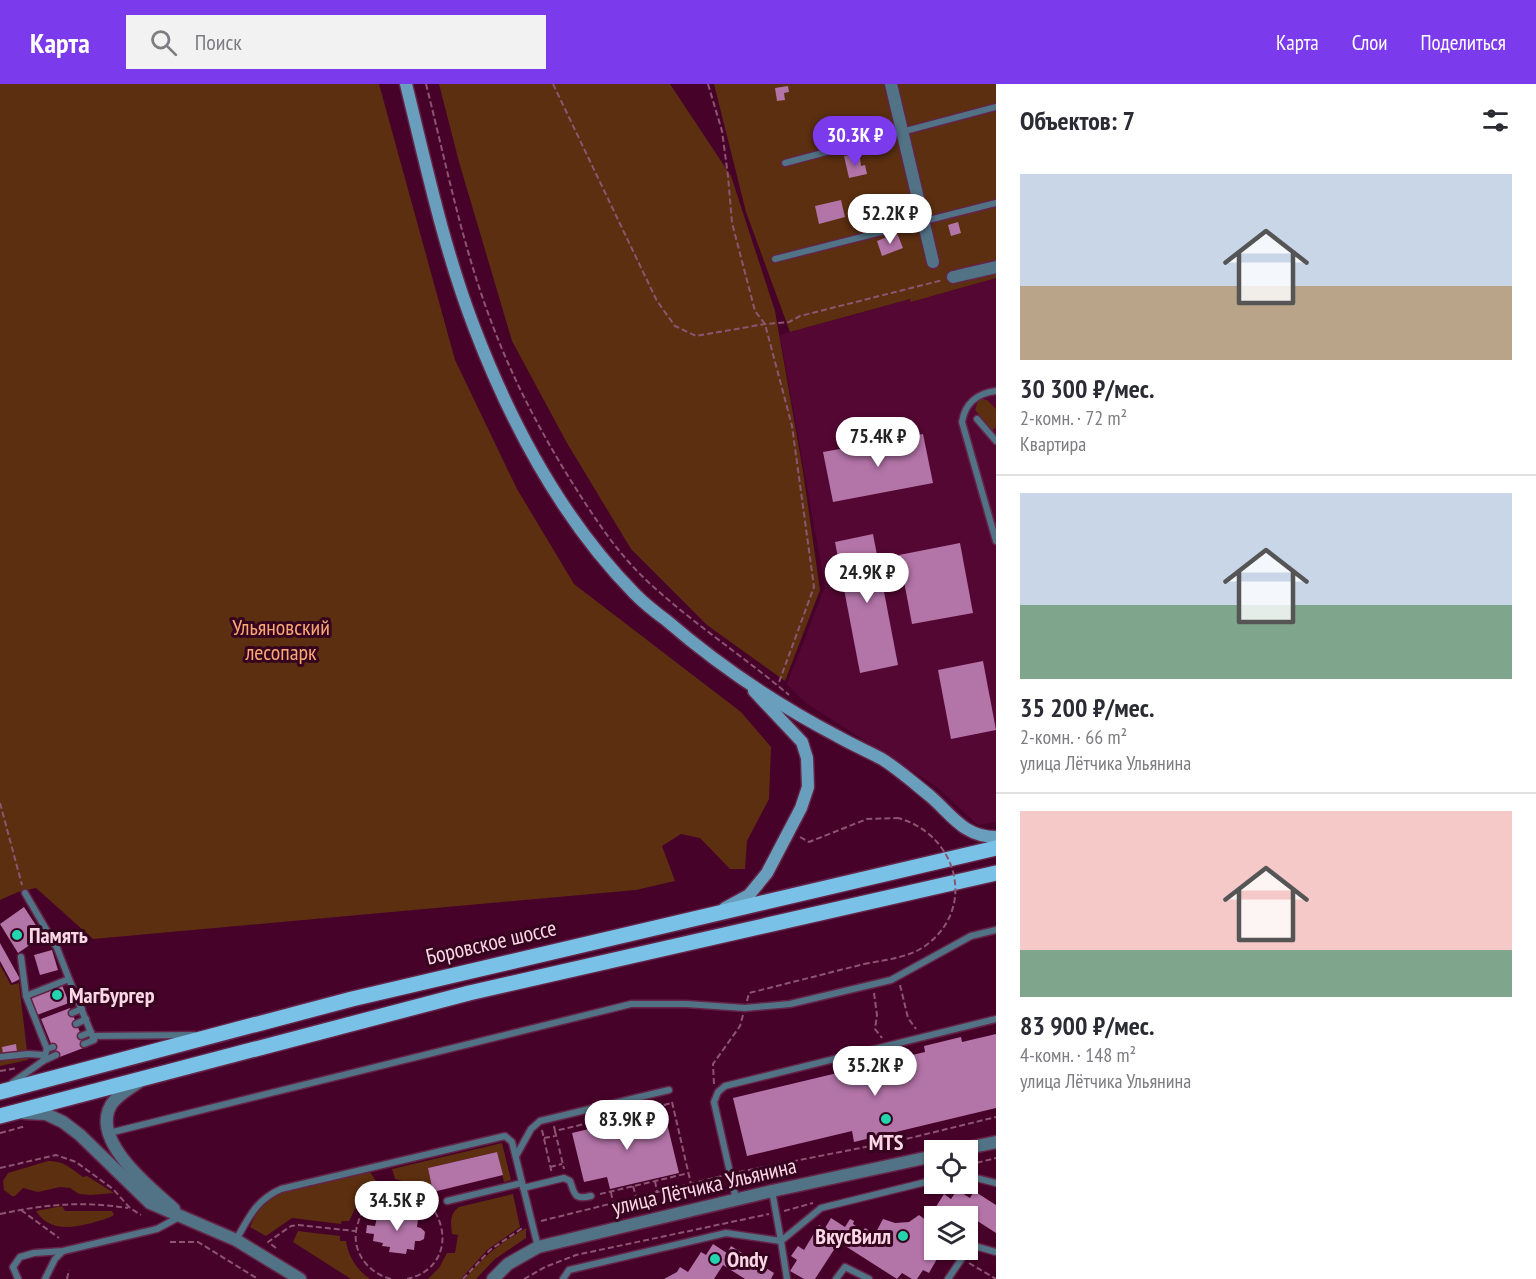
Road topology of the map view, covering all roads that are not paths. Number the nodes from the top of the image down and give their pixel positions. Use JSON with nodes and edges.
{"nodes":[{"id":1,"x":406,"y":84,"type":"edge"},
{"id":2,"x":891,"y":84,"type":"edge"},
{"id":3,"x":996,"y":107,"type":"edge"},
{"id":4,"x":902,"y":132,"type":"junction"},
{"id":5,"x":784,"y":163,"type":"dead end"},
{"id":6,"x":996,"y":203,"type":"edge"},
{"id":7,"x":924,"y":222,"type":"junction"},
{"id":8,"x":775,"y":259,"type":"dead end"},
{"id":9,"x":933,"y":262,"type":"dead end"},
{"id":10,"x":996,"y":267,"type":"edge"},
{"id":11,"x":953,"y":277,"type":"road end"},
{"id":12,"x":996,"y":391,"type":"edge"},
{"id":13,"x":977,"y":418,"type":"dead end"},
{"id":14,"x":996,"y":441,"type":"edge"},
{"id":15,"x":996,"y":541,"type":"edge"},
{"id":16,"x":742,"y":679,"type":"junction"},
{"id":17,"x":996,"y":837,"type":"edge"},
{"id":18,"x":996,"y":848,"type":"edge"},
{"id":19,"x":996,"y":873,"type":"edge"},
{"id":20,"x":25,"y":893,"type":"road end"},
{"id":21,"x":714,"y":913,"type":"junction"},
{"id":22,"x":996,"y":930,"type":"edge"},
{"id":23,"x":21,"y":957,"type":"dead end"},
{"id":24,"x":69,"y":979,"type":"junction"},
{"id":25,"x":26,"y":996,"type":"junction"},
{"id":26,"x":82,"y":1009,"type":"junction"},
{"id":27,"x":72,"y":1013,"type":"dead end"},
{"id":28,"x":86,"y":1019,"type":"junction"},
{"id":29,"x":996,"y":1019,"type":"edge"},
{"id":30,"x":76,"y":1023,"type":"dead end"},
{"id":31,"x":92,"y":1034,"type":"junction"},
{"id":32,"x":214,"y":1035,"type":"junction"},
{"id":33,"x":81,"y":1036,"type":"dead end"},
{"id":34,"x":84,"y":1044,"type":"dead end"},
{"id":35,"x":47,"y":1053,"type":"junction"},
{"id":36,"x":56,"y":1055,"type":"dead end"},
{"id":37,"x":0,"y":1057,"type":"edge"},
{"id":38,"x":145,"y":1077,"type":"junction"},
{"id":39,"x":669,"y":1090,"type":"road end"},
{"id":40,"x":1,"y":1092,"type":"edge"},
{"id":41,"x":6,"y":1115,"type":"edge"},
{"id":42,"x":108,"y":1133,"type":"junction"},
{"id":43,"x":996,"y":1142,"type":"edge"},
{"id":44,"x":978,"y":1146,"type":"edge"},
{"id":45,"x":516,"y":1156,"type":"junction"},
{"id":46,"x":924,"y":1158,"type":"edge"},
{"id":47,"x":978,"y":1178,"type":"edge"},
{"id":48,"x":924,"y":1182,"type":"edge"},
{"id":49,"x":996,"y":1183,"type":"edge"},
{"id":50,"x":523,"y":1185,"type":"junction"},
{"id":51,"x":772,"y":1191,"type":"junction"},
{"id":52,"x":591,"y":1196,"type":"road end"},
{"id":53,"x":736,"y":1200,"type":"junction"},
{"id":54,"x":447,"y":1201,"type":"dead end"},
{"id":55,"x":182,"y":1216,"type":"junction"},
{"id":56,"x":236,"y":1240,"type":"junction"},
{"id":57,"x":781,"y":1241,"type":"junction"},
{"id":58,"x":538,"y":1247,"type":"junction"},
{"id":59,"x":63,"y":1251,"type":"junction"},
{"id":60,"x":996,"y":1252,"type":"edge"},
{"id":61,"x":18,"y":1279,"type":"edge"},
{"id":62,"x":45,"y":1279,"type":"edge"},
{"id":63,"x":300,"y":1279,"type":"edge"},
{"id":64,"x":493,"y":1279,"type":"edge"},
{"id":65,"x":563,"y":1279,"type":"edge"},
{"id":66,"x":787,"y":1279,"type":"edge"},
{"id":67,"x":836,"y":1279,"type":"edge"},
{"id":68,"x":869,"y":1279,"type":"edge"},
{"id":69,"x":948,"y":1279,"type":"edge"}],
"edges":[{"from":1,"to":16,"type":"street"},
{"from":2,"to":4,"type":"street"},
{"from":3,"to":4,"type":"lane"},
{"from":4,"to":5,"type":"lane"},
{"from":4,"to":7,"type":"street"},
{"from":6,"to":7,"type":"lane"},
{"from":7,"to":8,"type":"lane"},
{"from":7,"to":9,"type":"street"},
{"from":10,"to":11,"type":"street"},
{"from":12,"to":15,"type":"lane"},
{"from":13,"to":14,"type":"lane"},
{"from":16,"to":17,"type":"street"},
{"from":16,"to":21,"type":"street"},
{"from":18,"to":21,"type":"main road","name":"Боровское шоссе"},
{"from":19,"to":38,"type":"main road","name":"Боровское шоссе"},
{"from":20,"to":24,"type":"lane"},
{"from":21,"to":32,"type":"main road","name":"Боровское шоссе"},
{"from":22,"to":42,"type":"lane"},
{"from":23,"to":25,"type":"lane"},
{"from":24,"to":25,"type":"lane"},
{"from":24,"to":26,"type":"lane"},
{"from":25,"to":35,"type":"lane"},
{"from":26,"to":27,"type":"lane"},
{"from":26,"to":28,"type":"lane"},
{"from":28,"to":30,"type":"lane"},
{"from":28,"to":31,"type":"lane"},
{"from":29,"to":53,"type":"lane"},
{"from":31,"to":32,"type":"lane"},
{"from":31,"to":33,"type":"lane"},
{"from":31,"to":34,"type":"lane"},
{"from":32,"to":40,"type":"main road","name":"Боровское шоссе"},
{"from":35,"to":36,"type":"lane"},
{"from":35,"to":37,"type":"lane"},
{"from":35,"to":40,"type":"lane"},
{"from":38,"to":41,"type":"main road","name":"Боровское шоссе"},
{"from":38,"to":42,"type":"street"},
{"from":39,"to":45,"type":"lane"},
{"from":41,"to":55,"type":"street"},
{"from":42,"to":55,"type":"street"},
{"from":43,"to":44,"type":"street"},
{"from":45,"to":50,"type":"lane"},
{"from":45,"to":56,"type":"lane"},
{"from":46,"to":51,"type":"street","name":"улица Лётчика Ульянина"},
{"from":47,"to":49,"type":"lane"},
{"from":48,"to":57,"type":"lane"},
{"from":50,"to":52,"type":"lane"},
{"from":50,"to":54,"type":"lane"},
{"from":50,"to":58,"type":"lane"},
{"from":51,"to":53,"type":"street","name":"улица Лётчика Ульянина"},
{"from":51,"to":57,"type":"lane"},
{"from":53,"to":58,"type":"street","name":"улица Лётчика Ульянина"},
{"from":55,"to":56,"type":"street"},
{"from":55,"to":59,"type":"lane"},
{"from":56,"to":63,"type":"street"},
{"from":57,"to":65,"type":"lane"},
{"from":57,"to":66,"type":"lane"},
{"from":58,"to":64,"type":"street","name":"улица Лётчика Ульянина"},
{"from":59,"to":61,"type":"lane"},
{"from":59,"to":62,"type":"lane"},
{"from":60,"to":69,"type":"lane"},
{"from":67,"to":68,"type":"lane"}]}
